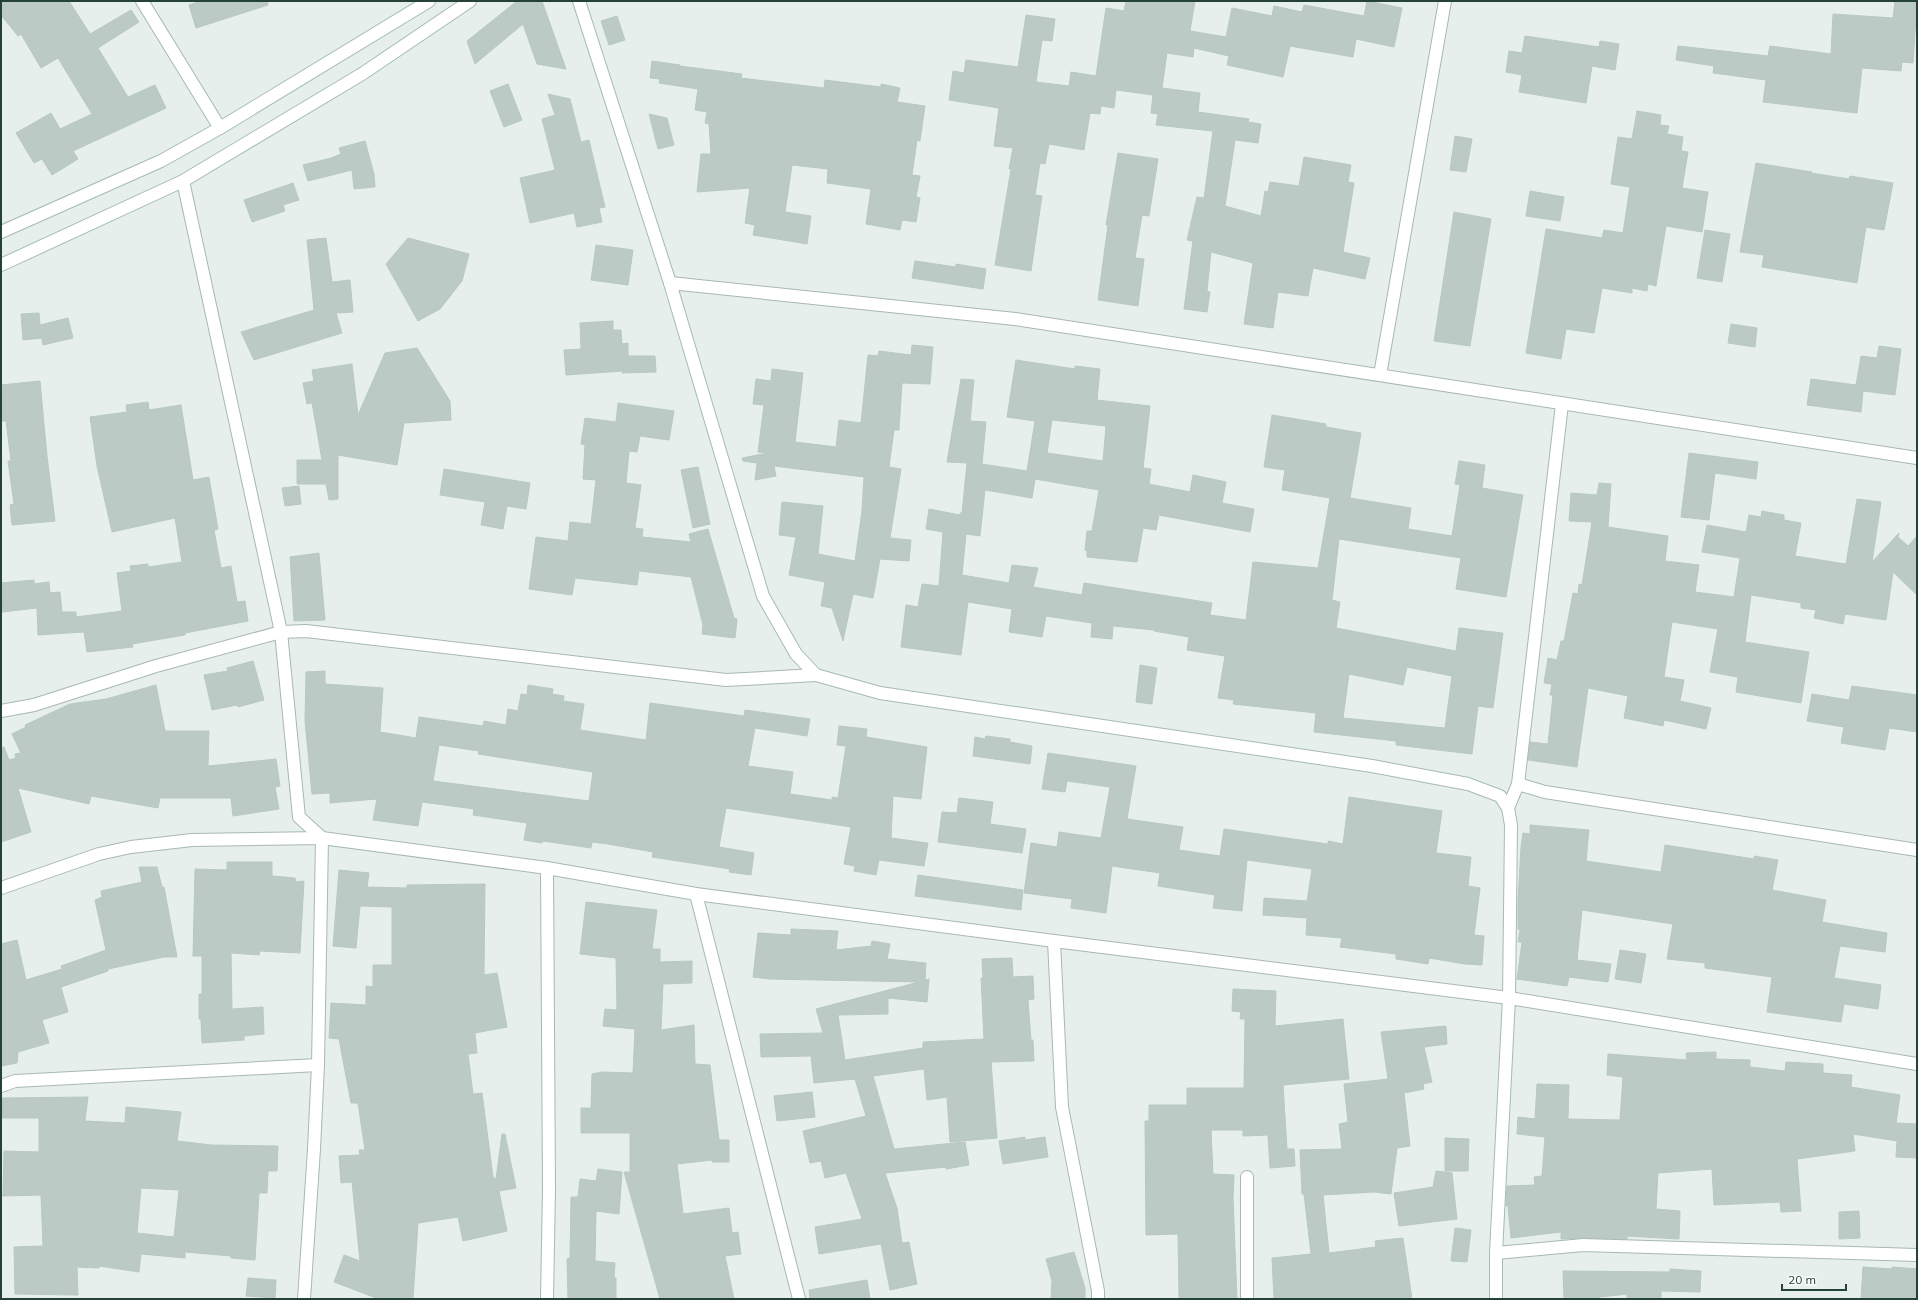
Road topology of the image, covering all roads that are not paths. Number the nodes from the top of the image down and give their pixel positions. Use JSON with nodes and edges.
{"nodes":[{"id":1,"x":142,"y":1,"type":"edge"},
{"id":2,"x":429,"y":1,"type":"edge"},
{"id":3,"x":470,"y":1,"type":"edge"},
{"id":4,"x":579,"y":1,"type":"edge"},
{"id":5,"x":1445,"y":1,"type":"edge"},
{"id":6,"x":220,"y":128,"type":"junction"},
{"id":7,"x":183,"y":181,"type":"junction"},
{"id":8,"x":1,"y":232,"type":"edge"},
{"id":9,"x":1,"y":265,"type":"edge"},
{"id":10,"x":670,"y":283,"type":"junction"},
{"id":11,"x":1380,"y":375,"type":"junction"},
{"id":12,"x":1562,"y":404,"type":"junction"},
{"id":13,"x":1917,"y":458,"type":"edge"},
{"id":14,"x":281,"y":632,"type":"junction"},
{"id":15,"x":816,"y":675,"type":"junction"},
{"id":16,"x":1,"y":711,"type":"edge"},
{"id":17,"x":1518,"y":784,"type":"junction"},
{"id":18,"x":1508,"y":808,"type":"junction"},
{"id":19,"x":322,"y":838,"type":"junction"},
{"id":20,"x":1917,"y":850,"type":"edge"},
{"id":21,"x":547,"y":868,"type":"junction"},
{"id":22,"x":1,"y":888,"type":"edge"},
{"id":23,"x":696,"y":894,"type":"junction"},
{"id":24,"x":1054,"y":941,"type":"junction"},
{"id":25,"x":1509,"y":998,"type":"junction"},
{"id":26,"x":1917,"y":1064,"type":"edge"},
{"id":27,"x":318,"y":1065,"type":"junction"},
{"id":28,"x":1,"y":1086,"type":"edge"},
{"id":29,"x":1247,"y":1178,"type":"dead end"},
{"id":30,"x":1496,"y":1253,"type":"junction"},
{"id":31,"x":1917,"y":1255,"type":"edge"},
{"id":32,"x":304,"y":1299,"type":"edge"},
{"id":33,"x":547,"y":1299,"type":"edge"},
{"id":34,"x":799,"y":1299,"type":"edge"},
{"id":35,"x":1098,"y":1299,"type":"edge"},
{"id":36,"x":1247,"y":1299,"type":"edge"},
{"id":37,"x":1496,"y":1299,"type":"edge"}],
"edges":[{"from":1,"to":6,"type":"street"},
{"from":2,"to":6,"type":"street"},
{"from":3,"to":7,"type":"street"},
{"from":4,"to":10,"type":"street"},
{"from":5,"to":11,"type":"street"},
{"from":6,"to":8,"type":"street"},
{"from":7,"to":9,"type":"street"},
{"from":7,"to":14,"type":"street"},
{"from":10,"to":11,"type":"street"},
{"from":10,"to":15,"type":"street"},
{"from":11,"to":12,"type":"street"},
{"from":12,"to":13,"type":"street"},
{"from":12,"to":17,"type":"street"},
{"from":14,"to":15,"type":"street"},
{"from":14,"to":16,"type":"street"},
{"from":14,"to":19,"type":"street"},
{"from":15,"to":18,"type":"street"},
{"from":17,"to":18,"type":"street"},
{"from":17,"to":20,"type":"street"},
{"from":18,"to":25,"type":"street"},
{"from":19,"to":21,"type":"street"},
{"from":19,"to":22,"type":"street"},
{"from":19,"to":27,"type":"street"},
{"from":21,"to":23,"type":"street"},
{"from":21,"to":33,"type":"street"},
{"from":23,"to":24,"type":"street"},
{"from":23,"to":34,"type":"street"},
{"from":24,"to":25,"type":"street"},
{"from":24,"to":35,"type":"street"},
{"from":25,"to":26,"type":"street"},
{"from":25,"to":30,"type":"street"},
{"from":27,"to":28,"type":"street"},
{"from":27,"to":32,"type":"street"},
{"from":29,"to":36,"type":"street"},
{"from":30,"to":31,"type":"street"},
{"from":30,"to":37,"type":"street"}]}
